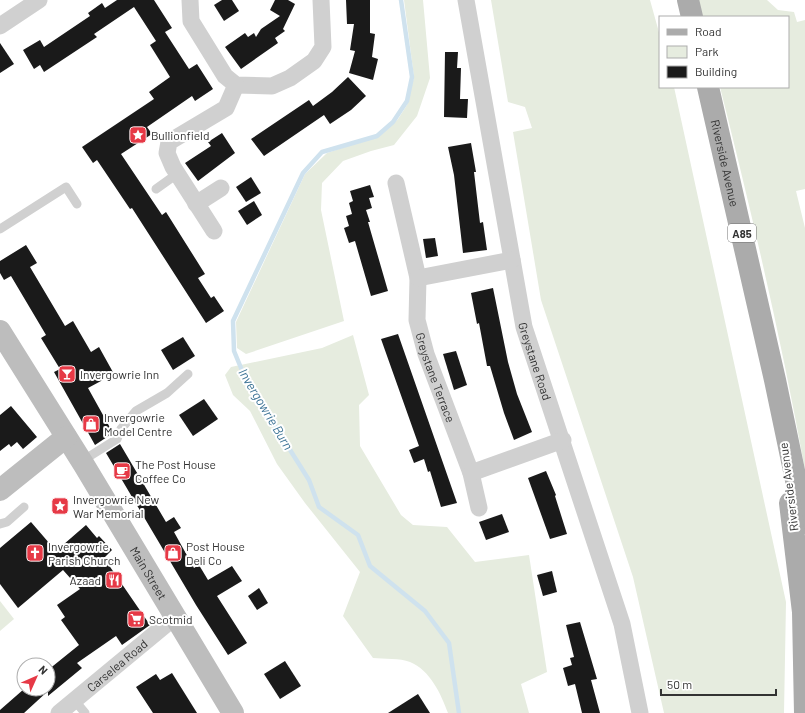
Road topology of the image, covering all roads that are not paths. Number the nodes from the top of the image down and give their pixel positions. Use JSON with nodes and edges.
{"nodes":[{"id":1,"x":39,"y":0,"type":"edge"},
{"id":2,"x":190,"y":0,"type":"edge"},
{"id":3,"x":321,"y":0,"type":"edge"},
{"id":4,"x":466,"y":0,"type":"edge"},
{"id":5,"x":688,"y":0,"type":"edge"},
{"id":6,"x":692,"y":16,"type":"edge"},
{"id":7,"x":0,"y":26,"type":"edge"},
{"id":8,"x":236,"y":85,"type":"junction"},
{"id":9,"x":708,"y":88,"type":"edge"},
{"id":10,"x":176,"y":174,"type":"junction"},
{"id":11,"x":396,"y":183,"type":"dead end"},
{"id":12,"x":221,"y":188,"type":"dead end"},
{"id":13,"x":156,"y":189,"type":"dead end"},
{"id":14,"x":77,"y":204,"type":"dead end"},
{"id":15,"x":196,"y":204,"type":"junction"},
{"id":16,"x":0,"y":229,"type":"edge"},
{"id":17,"x":214,"y":231,"type":"dead end"},
{"id":18,"x":512,"y":260,"type":"junction"},
{"id":19,"x":418,"y":278,"type":"junction"},
{"id":20,"x":0,"y":331,"type":"edge"},
{"id":21,"x":188,"y":374,"type":"dead end"},
{"id":22,"x":775,"y":380,"type":"junction"},
{"id":23,"x":66,"y":437,"type":"junction"},
{"id":24,"x":562,"y":440,"type":"junction"},
{"id":25,"x":82,"y":461,"type":"junction"},
{"id":26,"x":471,"y":473,"type":"junction"},
{"id":27,"x":0,"y":490,"type":"edge"},
{"id":28,"x":24,"y":507,"type":"dead end"},
{"id":29,"x":479,"y":508,"type":"dead end"},
{"id":30,"x":805,"y":523,"type":"edge"},
{"id":31,"x":0,"y":524,"type":"edge"},
{"id":32,"x":175,"y":617,"type":"junction"},
{"id":33,"x":80,"y":707,"type":"edge"},
{"id":34,"x":59,"y":713,"type":"edge"},
{"id":35,"x":233,"y":713,"type":"edge"},
{"id":36,"x":640,"y":713,"type":"edge"},
{"id":37,"x":805,"y":713,"type":"edge"}],
"edges":[{"from":1,"to":7,"type":"street"},
{"from":2,"to":8,"type":"street"},
{"from":3,"to":8,"type":"street"},
{"from":4,"to":18,"type":"street","name":"Greystane Road"},
{"from":5,"to":6,"type":"main road"},
{"from":8,"to":10,"type":"street"},
{"from":9,"to":22,"type":"main road","name":"Riverside Avenue","number":"A85"},
{"from":10,"to":13,"type":"lane"},
{"from":10,"to":15,"type":"street"},
{"from":11,"to":19,"type":"street","name":"Greystane Terrace"},
{"from":12,"to":15,"type":"street"},
{"from":14,"to":16,"type":"lane"},
{"from":15,"to":17,"type":"street"},
{"from":18,"to":19,"type":"street"},
{"from":18,"to":24,"type":"street","name":"Greystane Road"},
{"from":19,"to":26,"type":"street","name":"Greystane Terrace"},
{"from":20,"to":23,"type":"street","name":"Main Street"},
{"from":21,"to":25,"type":"lane"},
{"from":22,"to":30,"type":"main road","name":"Riverside Avenue","number":"A85"},
{"from":22,"to":37,"type":"main road","name":"Riverside Avenue","number":"A85"},
{"from":23,"to":25,"type":"street","name":"Main Street"},
{"from":23,"to":27,"type":"street"},
{"from":24,"to":26,"type":"street"},
{"from":24,"to":36,"type":"street","name":"Greystane Road"},
{"from":25,"to":32,"type":"street","name":"Main Street"},
{"from":26,"to":29,"type":"street","name":"Greystane Terrace"},
{"from":28,"to":31,"type":"lane"},
{"from":32,"to":33,"type":"street","name":"Carselea Road"},
{"from":32,"to":35,"type":"street","name":"Main Street"},
{"from":33,"to":34,"type":"street","name":"Carselea Road"}]}
